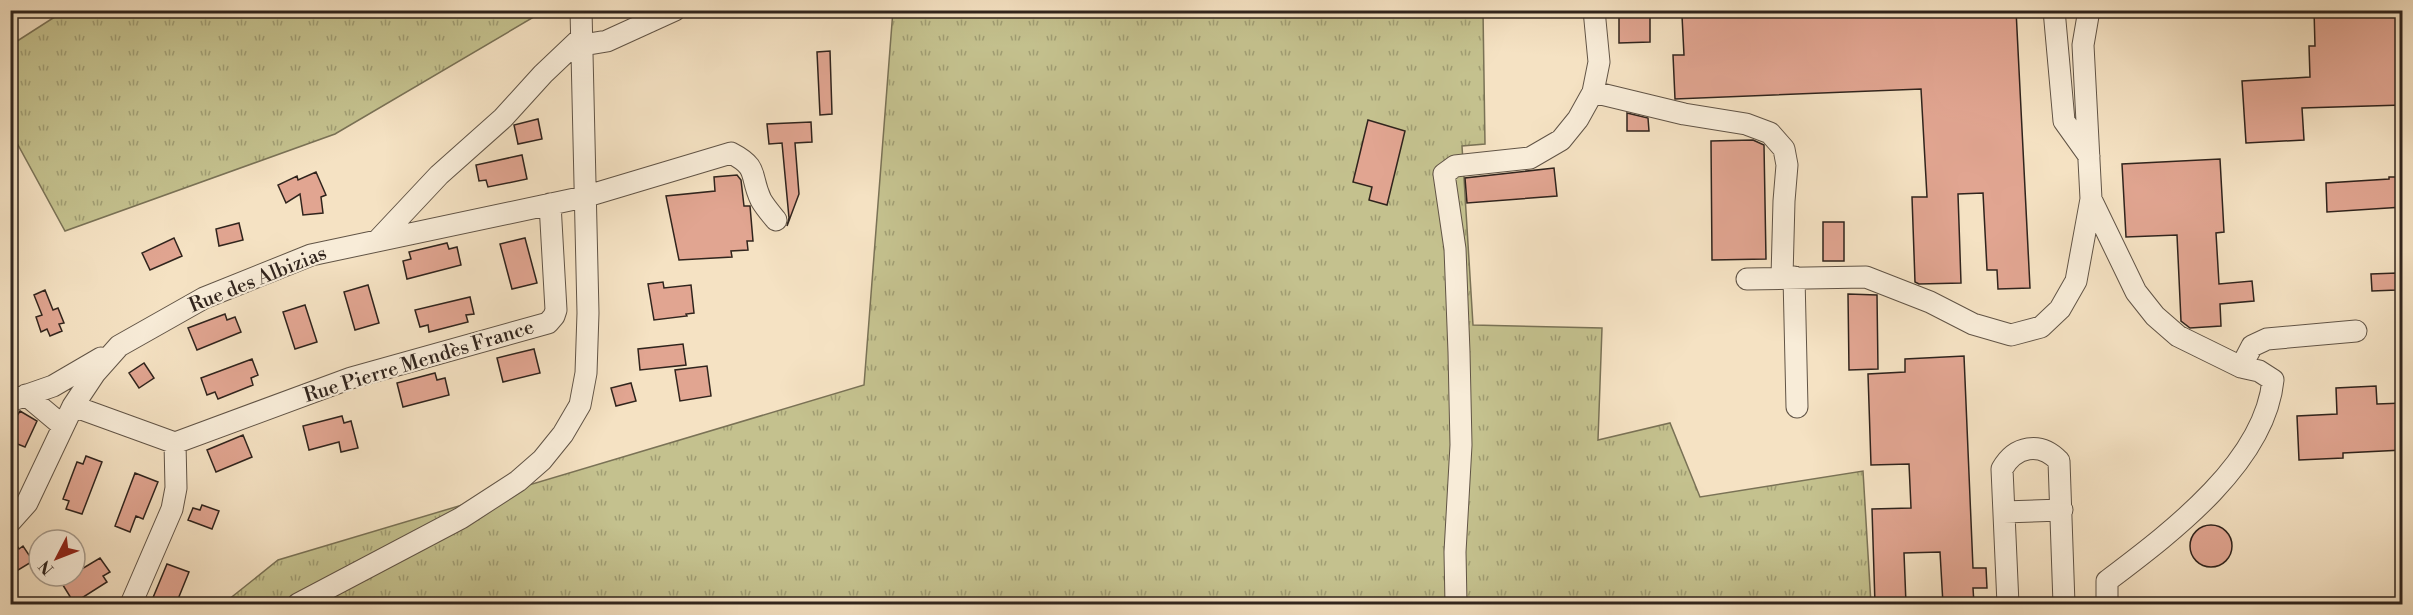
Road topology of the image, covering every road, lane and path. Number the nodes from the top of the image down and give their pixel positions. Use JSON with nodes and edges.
{"nodes":[{"id":1,"x":581,"y":10,"type":"edge"},
{"id":2,"x":675,"y":10,"type":"edge"},
{"id":3,"x":1594,"y":10,"type":"edge"},
{"id":4,"x":2054,"y":10,"type":"edge"},
{"id":5,"x":2089,"y":10,"type":"edge"},
{"id":6,"x":583,"y":41,"type":"junction"},
{"id":7,"x":1593,"y":92,"type":"junction"},
{"id":8,"x":2089,"y":156,"type":"junction"},
{"id":9,"x":584,"y":197,"type":"junction"},
{"id":10,"x":2091,"y":199,"type":"junction"},
{"id":11,"x":550,"y":204,"type":"junction"},
{"id":12,"x":776,"y":220,"type":"dead end"},
{"id":13,"x":378,"y":240,"type":"junction"},
{"id":14,"x":1788,"y":277,"type":"junction"},
{"id":15,"x":1747,"y":279,"type":"dead end"},
{"id":16,"x":2356,"y":331,"type":"dead end"},
{"id":17,"x":119,"y":346,"type":"junction"},
{"id":18,"x":2241,"y":367,"type":"junction"},
{"id":19,"x":18,"y":398,"type":"edge"},
{"id":20,"x":73,"y":406,"type":"junction"},
{"id":21,"x":1797,"y":407,"type":"dead end"},
{"id":22,"x":63,"y":426,"type":"junction"},
{"id":23,"x":175,"y":443,"type":"junction"},
{"id":24,"x":2062,"y":510,"type":"junction"},
{"id":25,"x":2004,"y":512,"type":"junction"},
{"id":26,"x":10,"y":522,"type":"edge"},
{"id":27,"x":129,"y":604,"type":"edge"},
{"id":28,"x":298,"y":604,"type":"edge"},
{"id":29,"x":1456,"y":604,"type":"edge"},
{"id":30,"x":2008,"y":604,"type":"edge"},
{"id":31,"x":2064,"y":604,"type":"edge"},
{"id":32,"x":2107,"y":604,"type":"edge"}],
"edges":[{"from":1,"to":6,"type":"street"},
{"from":2,"to":6,"type":"street"},
{"from":3,"to":7,"type":"street"},
{"from":4,"to":8,"type":"street"},
{"from":5,"to":8,"type":"street"},
{"from":6,"to":9,"type":"street"},
{"from":6,"to":13,"type":"street"},
{"from":7,"to":14,"type":"street"},
{"from":7,"to":29,"type":"street"},
{"from":8,"to":10,"type":"street"},
{"from":9,"to":11,"type":"street","name":"Rue des Albizias"},
{"from":9,"to":12,"type":"street","name":"Rue des Albizias"},
{"from":9,"to":28,"type":"street"},
{"from":10,"to":14,"type":"street"},
{"from":10,"to":18,"type":"street"},
{"from":11,"to":13,"type":"street","name":"Rue des Albizias"},
{"from":11,"to":23,"type":"street","name":"Rue Pierre Mendès France"},
{"from":13,"to":17,"type":"street","name":"Rue des Albizias"},
{"from":14,"to":15,"type":"street"},
{"from":14,"to":21,"type":"street"},
{"from":16,"to":18,"type":"street"},
{"from":17,"to":19,"type":"street"},
{"from":17,"to":20,"type":"street","name":"Rue des Albizias"},
{"from":18,"to":32,"type":"street"},
{"from":19,"to":22,"type":"street"},
{"from":20,"to":22,"type":"street","name":"Rue des Albizias"},
{"from":20,"to":23,"type":"street"},
{"from":22,"to":26,"type":"street","name":"Rue des Albizias"},
{"from":23,"to":27,"type":"street"},
{"from":24,"to":25,"type":"street"},
{"from":24,"to":25,"type":"street"},
{"from":24,"to":31,"type":"street"},
{"from":25,"to":30,"type":"street"}]}
